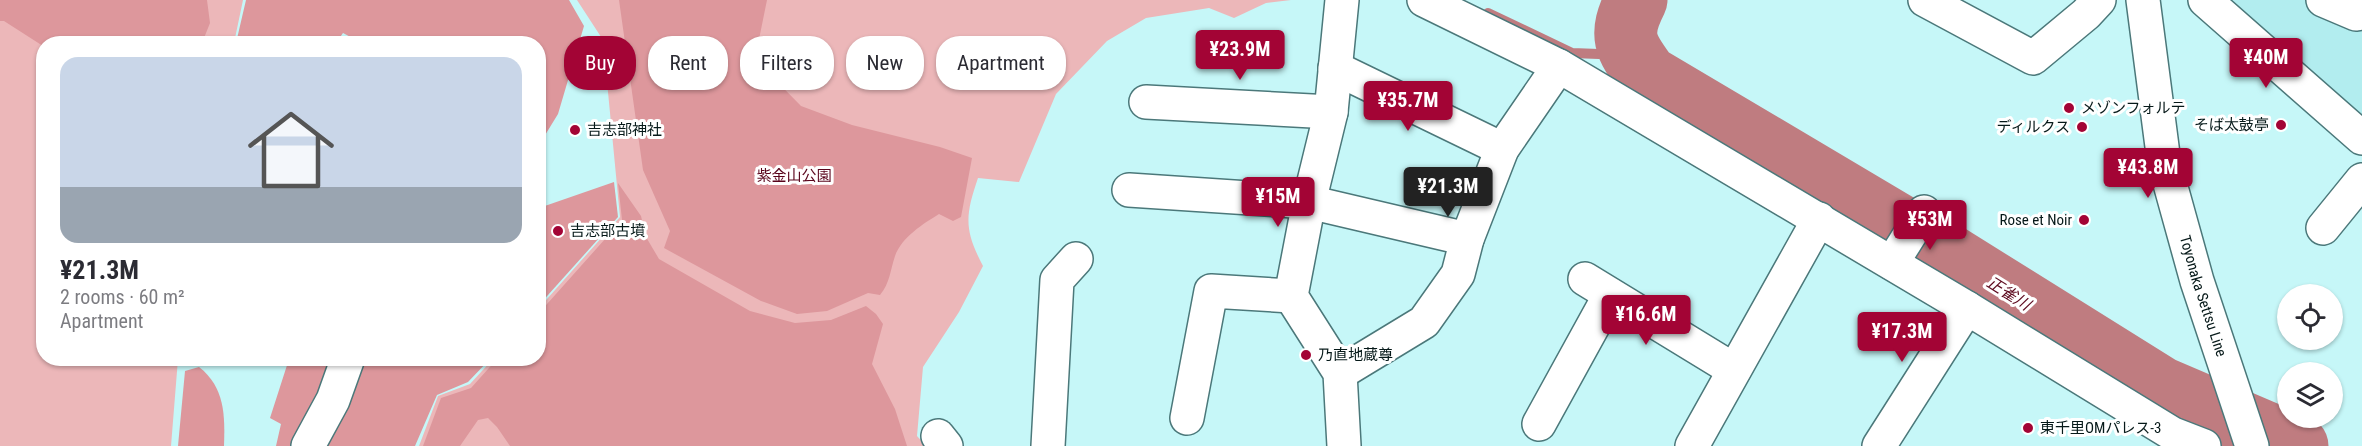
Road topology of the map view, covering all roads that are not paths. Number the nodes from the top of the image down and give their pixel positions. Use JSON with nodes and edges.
{"nodes":[{"id":1,"x":1342,"y":0,"type":"edge"},
{"id":2,"x":1424,"y":0,"type":"edge"},
{"id":3,"x":1925,"y":0,"type":"edge"},
{"id":4,"x":2099,"y":0,"type":"edge"},
{"id":5,"x":2143,"y":0,"type":"edge"},
{"id":6,"x":2205,"y":0,"type":"edge"},
{"id":7,"x":2324,"y":0,"type":"edge"},
{"id":8,"x":2362,"y":13,"type":"edge"},
{"id":9,"x":1559,"y":66,"type":"junction"},
{"id":10,"x":1335,"y":68,"type":"junction"},
{"id":11,"x":1146,"y":102,"type":"dead end"},
{"id":12,"x":1331,"y":112,"type":"junction"},
{"id":13,"x":2362,"y":138,"type":"edge"},
{"id":14,"x":1502,"y":149,"type":"junction"},
{"id":15,"x":2362,"y":180,"type":"edge"},
{"id":16,"x":1130,"y":189,"type":"dead end"},
{"id":17,"x":1309,"y":202,"type":"junction"},
{"id":18,"x":1924,"y":212,"type":"dead end"},
{"id":19,"x":1819,"y":219,"type":"junction"},
{"id":20,"x":2323,"y":228,"type":"dead end"},
{"id":21,"x":1467,"y":239,"type":"junction"},
{"id":22,"x":1076,"y":259,"type":"dead end"},
{"id":23,"x":1892,"y":263,"type":"junction"},
{"id":24,"x":1291,"y":296,"type":"junction"},
{"id":25,"x":1967,"y":308,"type":"junction"},
{"id":26,"x":345,"y":366,"type":"edge"},
{"id":27,"x":1734,"y":370,"type":"junction"},
{"id":28,"x":1340,"y":374,"type":"junction"},
{"id":29,"x":1187,"y":418,"type":"dead end"},
{"id":30,"x":1539,"y":424,"type":"dead end"},
{"id":31,"x":308,"y":446,"type":"edge"},
{"id":32,"x":1048,"y":446,"type":"edge"},
{"id":33,"x":1344,"y":446,"type":"edge"},
{"id":34,"x":1692,"y":446,"type":"edge"},
{"id":35,"x":1880,"y":446,"type":"edge"},
{"id":36,"x":2203,"y":446,"type":"edge"},
{"id":37,"x":2252,"y":446,"type":"edge"}],
"edges":[{"from":1,"to":10,"type":"street"},
{"from":2,"to":9,"type":"street"},
{"from":3,"to":4,"type":"street"},
{"from":5,"to":37,"type":"street","name":"Toyonaka Settsu Line"},
{"from":6,"to":13,"type":"street"},
{"from":7,"to":8,"type":"street"},
{"from":9,"to":14,"type":"street"},
{"from":9,"to":19,"type":"street"},
{"from":10,"to":12,"type":"street"},
{"from":10,"to":14,"type":"street"},
{"from":11,"to":12,"type":"street"},
{"from":12,"to":17,"type":"street"},
{"from":14,"to":21,"type":"street"},
{"from":15,"to":20,"type":"street"},
{"from":16,"to":17,"type":"street"},
{"from":17,"to":21,"type":"street"},
{"from":17,"to":24,"type":"street"},
{"from":18,"to":23,"type":"street"},
{"from":19,"to":23,"type":"street"},
{"from":19,"to":27,"type":"street"},
{"from":21,"to":28,"type":"street"},
{"from":22,"to":32,"type":"street"},
{"from":23,"to":25,"type":"street"},
{"from":24,"to":28,"type":"street"},
{"from":24,"to":29,"type":"street"},
{"from":25,"to":35,"type":"street"},
{"from":25,"to":36,"type":"street"},
{"from":26,"to":31,"type":"street"},
{"from":27,"to":30,"type":"street"},
{"from":27,"to":34,"type":"street"},
{"from":28,"to":33,"type":"street"}]}
